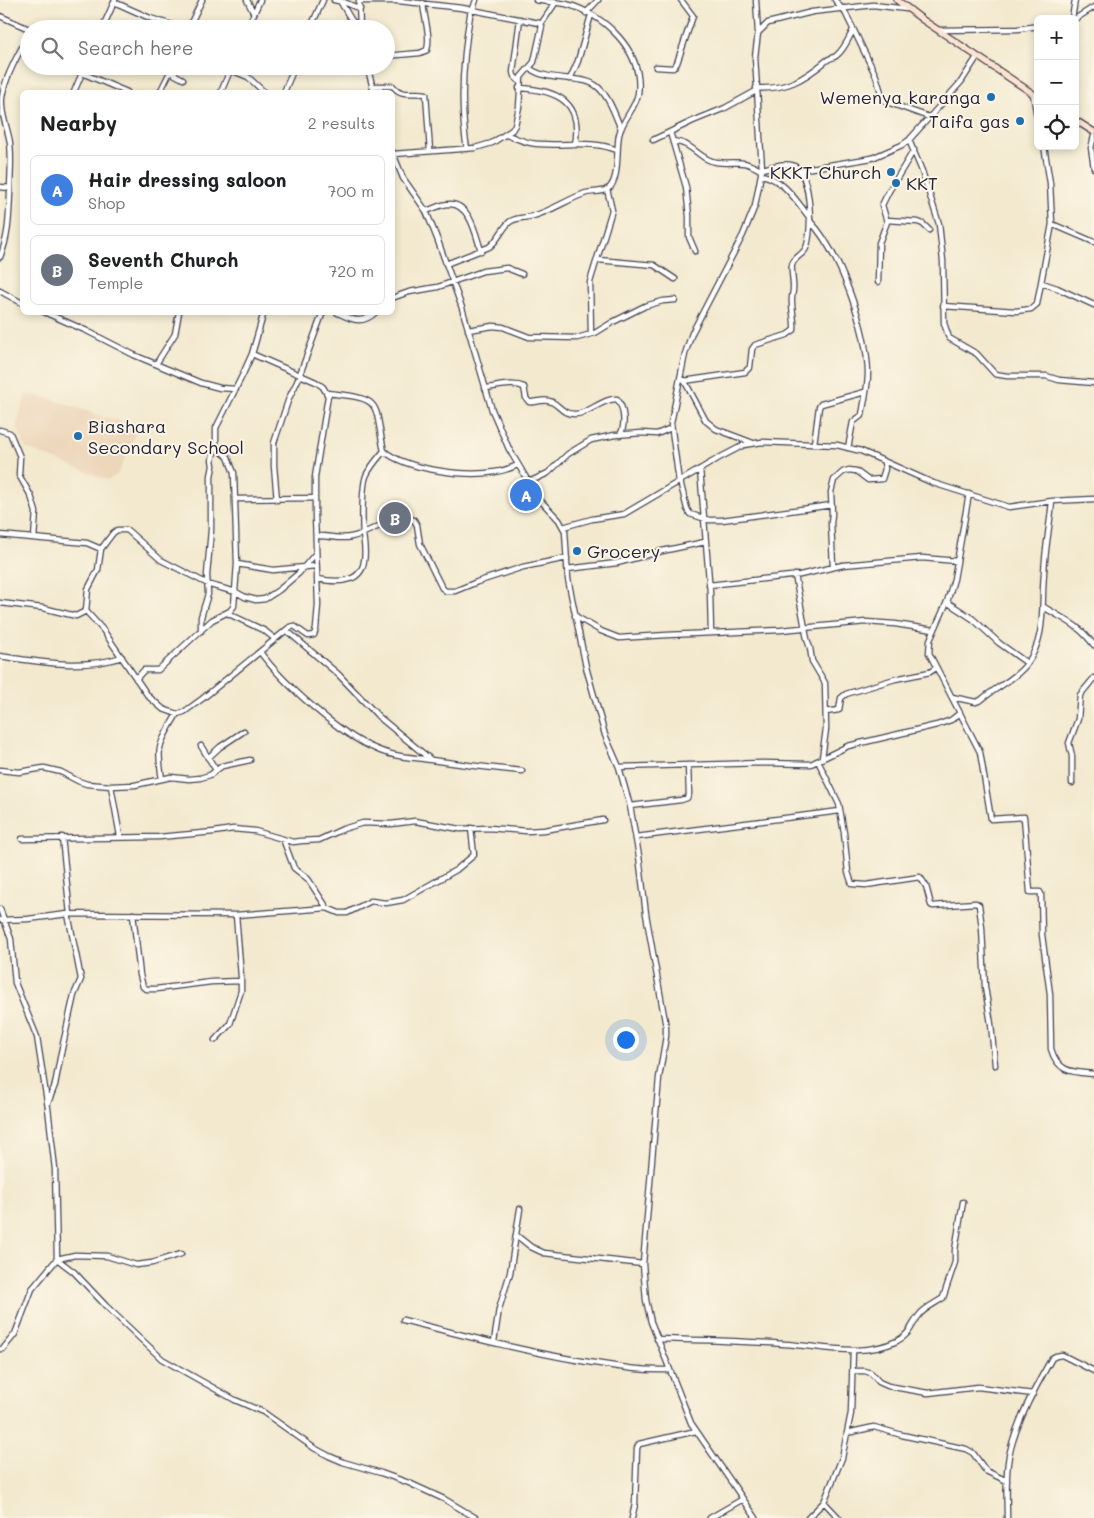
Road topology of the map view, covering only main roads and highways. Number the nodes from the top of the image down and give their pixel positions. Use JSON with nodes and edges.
{"nodes":[{"id":1,"x":897,"y":0,"type":"edge"},
{"id":2,"x":1034,"y":95,"type":"edge"},
{"id":3,"x":1079,"y":123,"type":"edge"},
{"id":4,"x":1094,"y":132,"type":"edge"}],
"edges":[{"from":1,"to":2,"type":"main road"},
{"from":3,"to":4,"type":"main road"}]}
